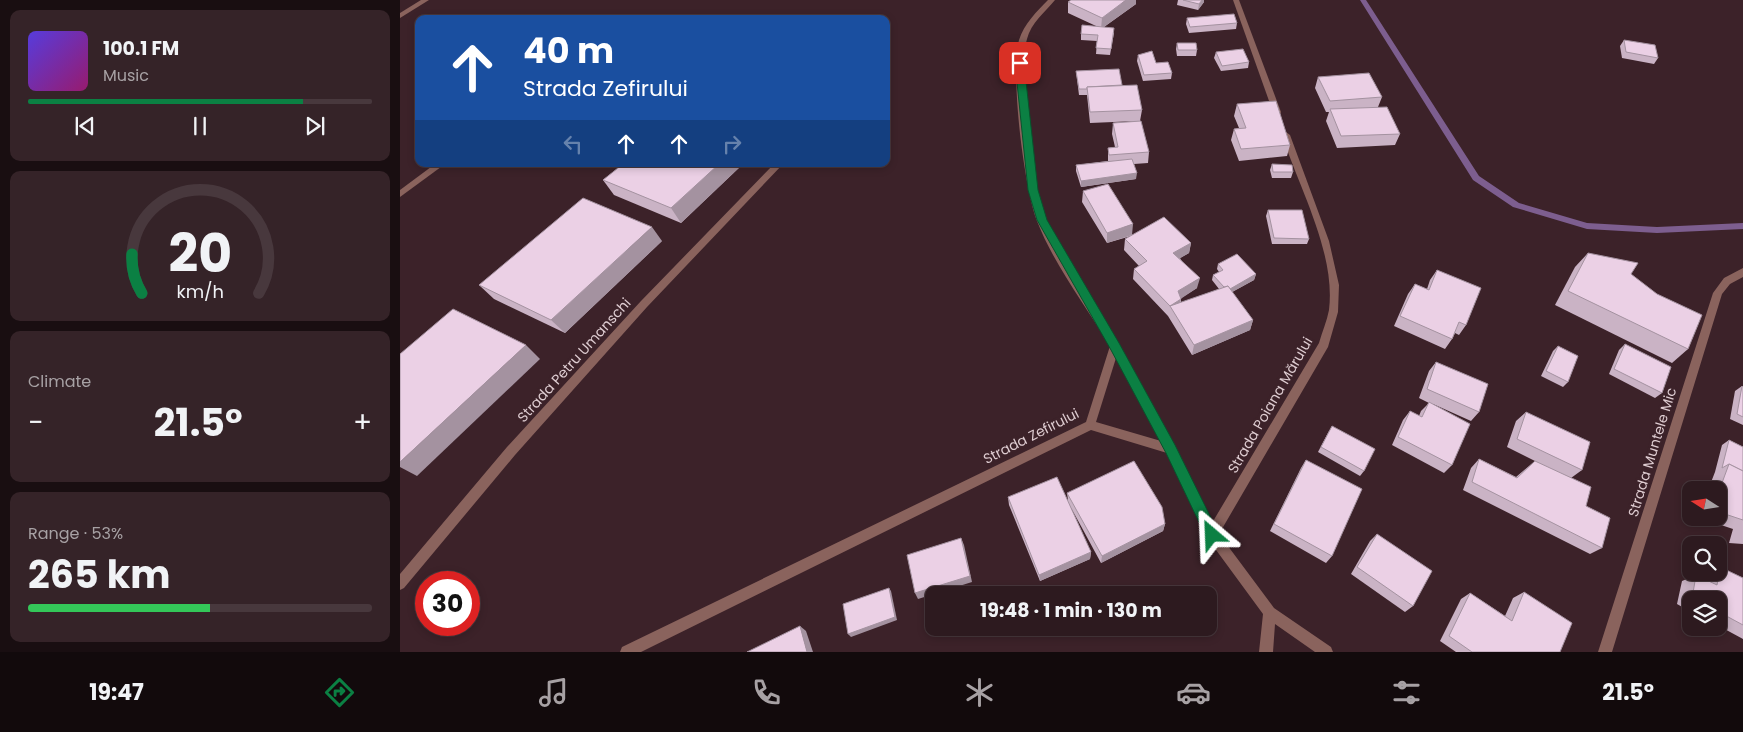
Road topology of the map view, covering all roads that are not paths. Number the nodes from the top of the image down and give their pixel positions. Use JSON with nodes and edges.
{"nodes":[{"id":1,"x":426,"y":0,"type":"edge"},
{"id":2,"x":1052,"y":0,"type":"edge"},
{"id":3,"x":1236,"y":0,"type":"edge"},
{"id":4,"x":400,"y":16,"type":"edge"},
{"id":5,"x":437,"y":167,"type":"edge"},
{"id":6,"x":776,"y":167,"type":"edge"},
{"id":7,"x":400,"y":194,"type":"edge"},
{"id":8,"x":1743,"y":272,"type":"edge"},
{"id":9,"x":1115,"y":346,"type":"junction"},
{"id":10,"x":1090,"y":425,"type":"junction"},
{"id":11,"x":1171,"y":449,"type":"junction"},
{"id":12,"x":1212,"y":535,"type":"junction"},
{"id":13,"x":400,"y":584,"type":"edge"},
{"id":14,"x":1270,"y":612,"type":"junction"},
{"id":15,"x":627,"y":652,"type":"edge"},
{"id":16,"x":1266,"y":652,"type":"edge"},
{"id":17,"x":1326,"y":652,"type":"edge"},
{"id":18,"x":1605,"y":652,"type":"edge"}],
"edges":[{"from":1,"to":4,"type":"street"},
{"from":2,"to":9,"type":"street"},
{"from":3,"to":12,"type":"street","name":"Strada Poiana Mărului"},
{"from":5,"to":7,"type":"street"},
{"from":6,"to":13,"type":"street","name":"Strada Petru Umanschi"},
{"from":8,"to":18,"type":"street","name":"Strada Muntele Mic"},
{"from":9,"to":10,"type":"street","name":"Strada Zefirului"},
{"from":9,"to":11,"type":"street"},
{"from":10,"to":11,"type":"street"},
{"from":10,"to":15,"type":"street","name":"Strada Zefirului"},
{"from":11,"to":12,"type":"street"},
{"from":12,"to":14,"type":"street"},
{"from":14,"to":16,"type":"street"},
{"from":14,"to":17,"type":"street"}]}
